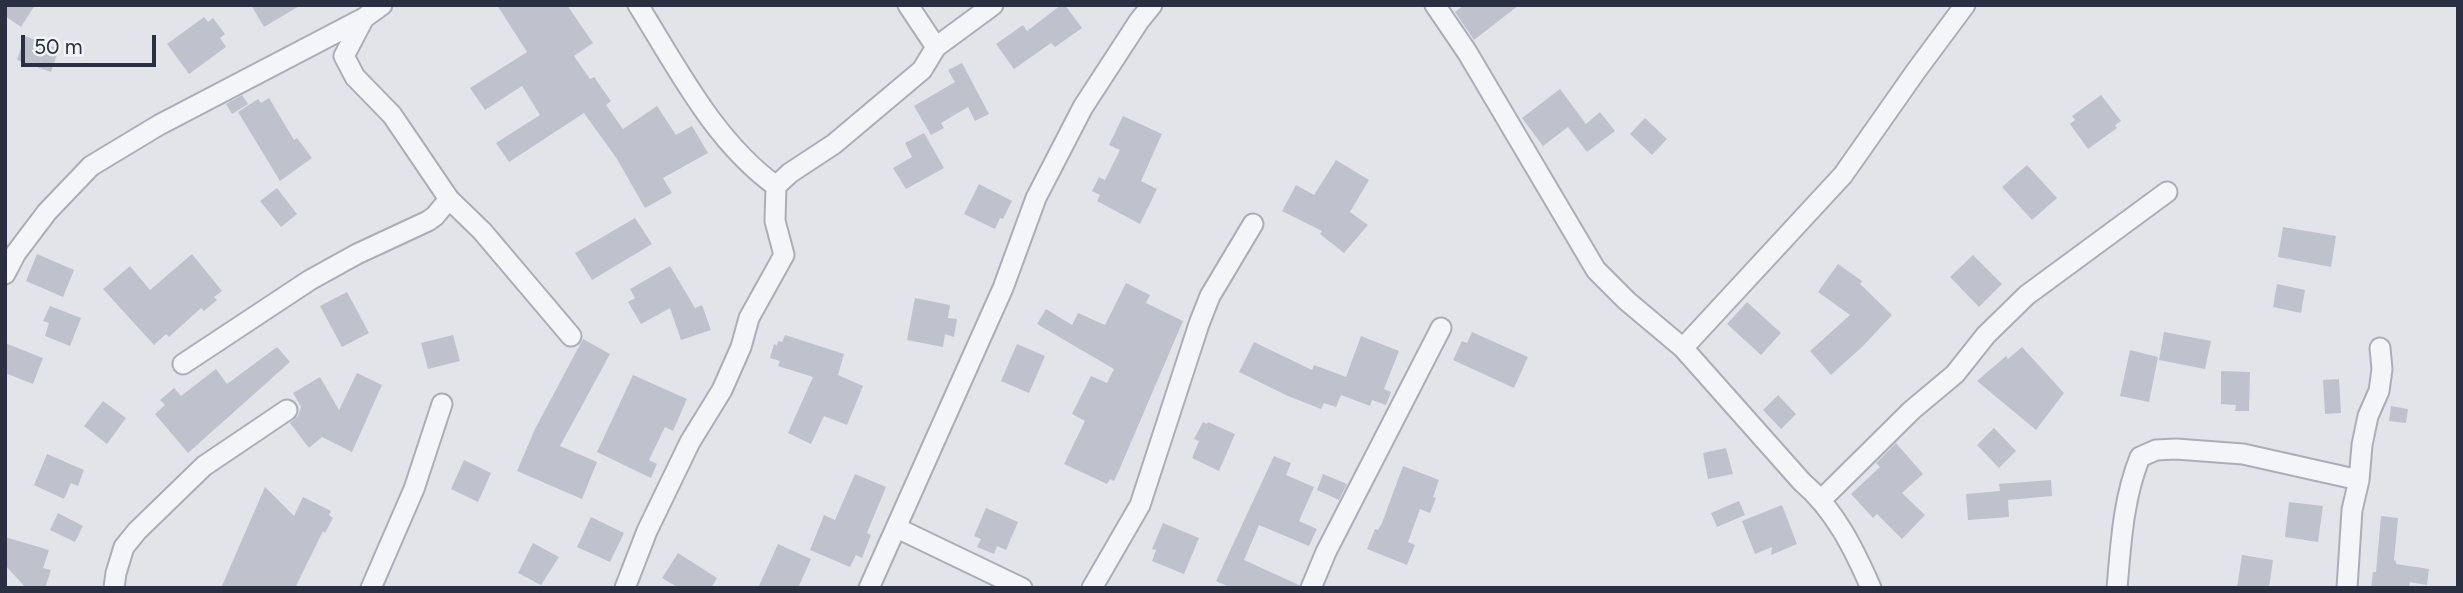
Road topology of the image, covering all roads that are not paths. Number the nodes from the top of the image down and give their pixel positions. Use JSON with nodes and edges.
{"nodes":[{"id":1,"x":382,"y":5,"type":"edge"},
{"id":2,"x":638,"y":5,"type":"edge"},
{"id":3,"x":908,"y":5,"type":"edge"},
{"id":4,"x":993,"y":5,"type":"edge"},
{"id":5,"x":1152,"y":5,"type":"edge"},
{"id":6,"x":1435,"y":5,"type":"edge"},
{"id":7,"x":1965,"y":5,"type":"edge"},
{"id":8,"x":364,"y":18,"type":"junction"},
{"id":9,"x":936,"y":47,"type":"junction"},
{"id":10,"x":776,"y":186,"type":"junction"},
{"id":11,"x":2167,"y":192,"type":"dead end"},
{"id":12,"x":449,"y":199,"type":"junction"},
{"id":13,"x":1253,"y":224,"type":"dead end"},
{"id":14,"x":5,"y":274,"type":"edge"},
{"id":15,"x":1441,"y":328,"type":"dead end"},
{"id":16,"x":571,"y":336,"type":"dead end"},
{"id":17,"x":1683,"y":348,"type":"junction"},
{"id":18,"x":2381,"y":348,"type":"dead end"},
{"id":19,"x":183,"y":364,"type":"dead end"},
{"id":20,"x":442,"y":404,"type":"dead end"},
{"id":21,"x":286,"y":410,"type":"dead end"},
{"id":22,"x":2359,"y":480,"type":"junction"},
{"id":23,"x":1822,"y":499,"type":"junction"},
{"id":24,"x":897,"y":528,"type":"junction"},
{"id":25,"x":114,"y":588,"type":"edge"},
{"id":26,"x":371,"y":588,"type":"edge"},
{"id":27,"x":625,"y":588,"type":"edge"},
{"id":28,"x":869,"y":588,"type":"edge"},
{"id":29,"x":1022,"y":588,"type":"edge"},
{"id":30,"x":1092,"y":588,"type":"edge"},
{"id":31,"x":1311,"y":588,"type":"edge"},
{"id":32,"x":1871,"y":588,"type":"edge"},
{"id":33,"x":2117,"y":588,"type":"edge"},
{"id":34,"x":2347,"y":588,"type":"edge"}],
"edges":[{"from":1,"to":8,"type":"street"},
{"from":2,"to":10,"type":"street"},
{"from":3,"to":9,"type":"street"},
{"from":4,"to":9,"type":"street"},
{"from":5,"to":24,"type":"street"},
{"from":6,"to":17,"type":"street"},
{"from":7,"to":17,"type":"street"},
{"from":8,"to":12,"type":"street"},
{"from":8,"to":14,"type":"street"},
{"from":9,"to":10,"type":"street"},
{"from":10,"to":27,"type":"street"},
{"from":11,"to":23,"type":"street"},
{"from":12,"to":16,"type":"street"},
{"from":12,"to":19,"type":"street"},
{"from":13,"to":30,"type":"street"},
{"from":15,"to":31,"type":"street"},
{"from":17,"to":23,"type":"street"},
{"from":18,"to":22,"type":"street"},
{"from":20,"to":26,"type":"street"},
{"from":21,"to":25,"type":"street"},
{"from":22,"to":33,"type":"street"},
{"from":22,"to":34,"type":"street"},
{"from":23,"to":32,"type":"street"},
{"from":24,"to":28,"type":"street"},
{"from":24,"to":29,"type":"street"}]}
